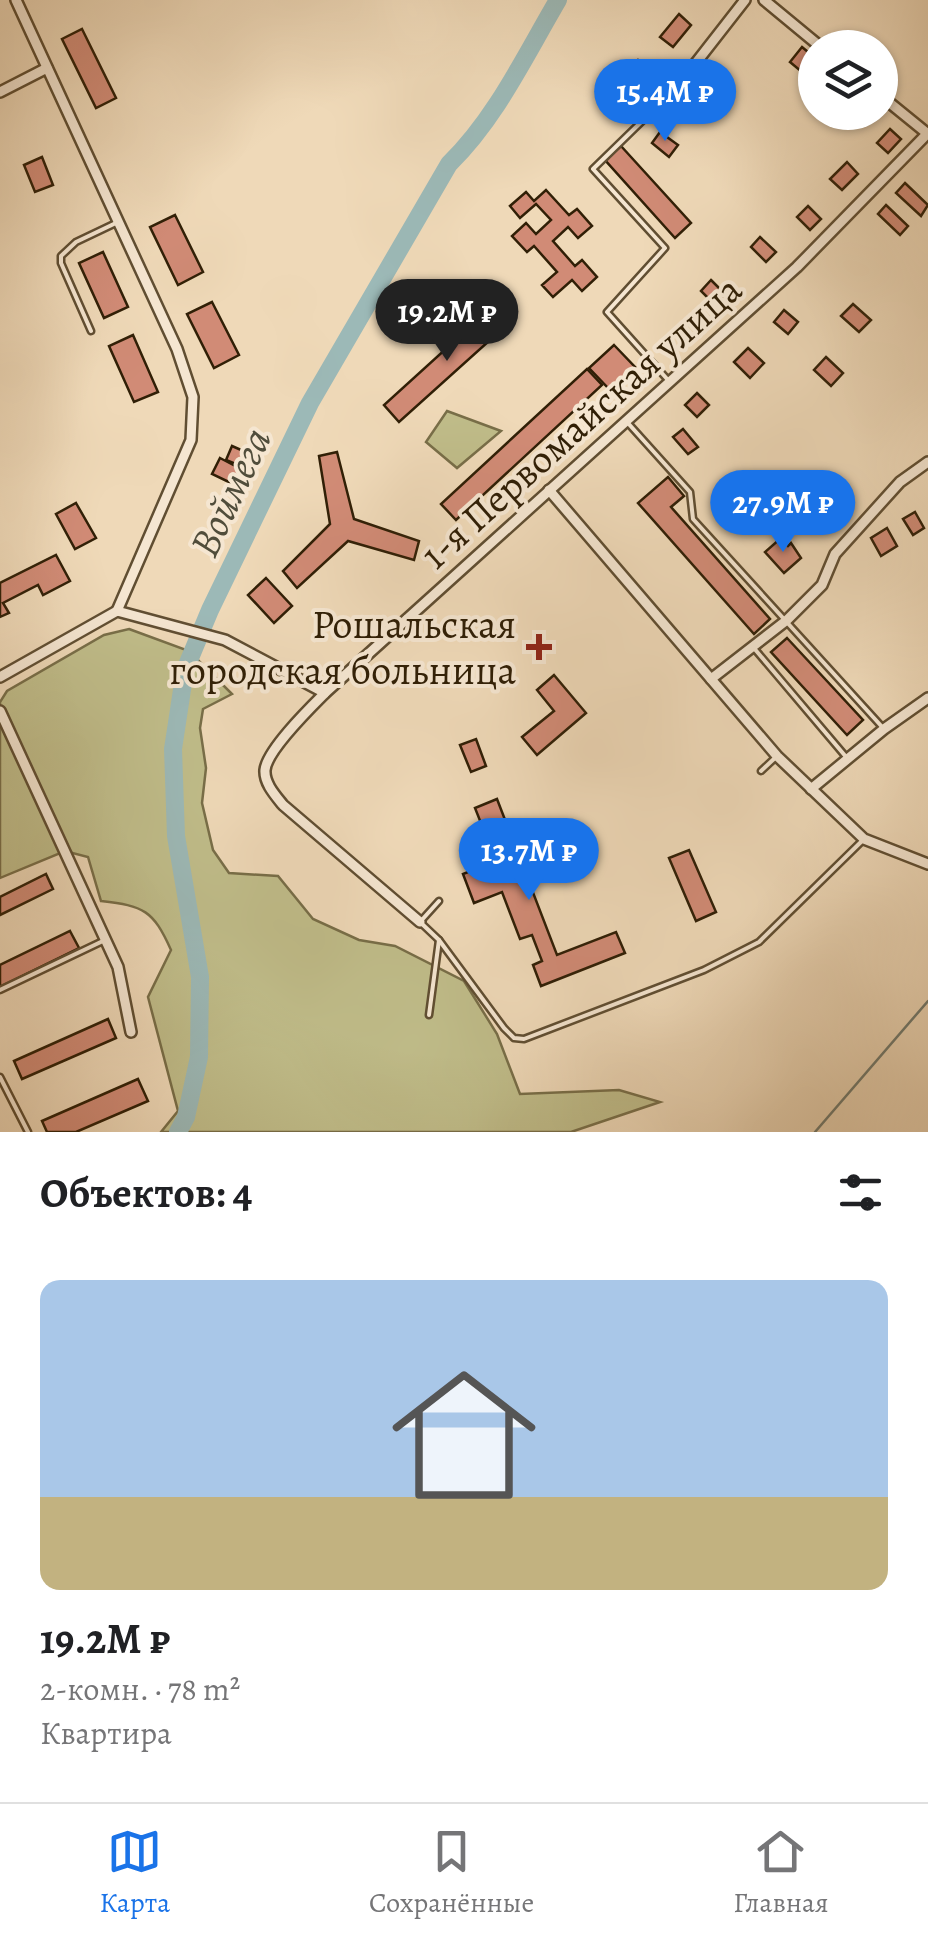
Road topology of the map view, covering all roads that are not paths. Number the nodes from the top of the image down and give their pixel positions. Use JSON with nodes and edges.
{"nodes":[{"id":1,"x":16,"y":0,"type":"edge"},
{"id":2,"x":745,"y":0,"type":"edge"},
{"id":3,"x":764,"y":0,"type":"edge"},
{"id":4,"x":800,"y":30,"type":"edge"},
{"id":5,"x":47,"y":68,"type":"junction"},
{"id":6,"x":674,"y":90,"type":"joint"},
{"id":7,"x":0,"y":92,"type":"edge"},
{"id":8,"x":898,"y":110,"type":"edge"},
{"id":9,"x":928,"y":134,"type":"edge"},
{"id":10,"x":118,"y":222,"type":"junction"},
{"id":11,"x":92,"y":331,"type":"dead end"},
{"id":12,"x":668,"y":380,"type":"junction"},
{"id":13,"x":626,"y":420,"type":"junction"},
{"id":14,"x":928,"y":462,"type":"edge"},
{"id":15,"x":549,"y":490,"type":"junction"},
{"id":16,"x":118,"y":611,"type":"junction"},
{"id":17,"x":786,"y":620,"type":"junction"},
{"id":18,"x":753,"y":647,"type":"junction"},
{"id":19,"x":0,"y":677,"type":"edge"},
{"id":20,"x":711,"y":679,"type":"junction"},
{"id":21,"x":324,"y":693,"type":"junction"},
{"id":22,"x":928,"y":698,"type":"edge"},
{"id":23,"x":0,"y":711,"type":"edge"},
{"id":24,"x":884,"y":728,"type":"junction"},
{"id":25,"x":777,"y":756,"type":"junction"},
{"id":26,"x":847,"y":758,"type":"junction"},
{"id":27,"x":762,"y":771,"type":"dead end"},
{"id":28,"x":811,"y":790,"type":"junction"},
{"id":29,"x":864,"y":838,"type":"junction"},
{"id":30,"x":928,"y":864,"type":"edge"},
{"id":31,"x":440,"y":901,"type":"dead end"},
{"id":32,"x":420,"y":922,"type":"junction"},
{"id":33,"x":105,"y":940,"type":"junction"},
{"id":34,"x":439,"y":940,"type":"junction"},
{"id":35,"x":0,"y":990,"type":"edge"},
{"id":36,"x":429,"y":1015,"type":"dead end"},
{"id":37,"x":131,"y":1032,"type":"dead end"},
{"id":38,"x":0,"y":1077,"type":"edge"},
{"id":39,"x":28,"y":1132,"type":"edge"}],
"edges":[{"from":1,"to":5,"type":"street"},
{"from":2,"to":6,"type":"street"},
{"from":3,"to":4,"type":"street"},
{"from":5,"to":7,"type":"street"},
{"from":5,"to":10,"type":"street"},
{"from":6,"to":12,"type":"lane"},
{"from":8,"to":9,"type":"street"},
{"from":9,"to":12,"type":"street","name":"1-я Первомайская улица"},
{"from":10,"to":11,"type":"lane"},
{"from":10,"to":16,"type":"street"},
{"from":12,"to":13,"type":"street","name":"1-я Первомайская улица"},
{"from":13,"to":15,"type":"street","name":"1-я Первомайская улица"},
{"from":13,"to":17,"type":"lane"},
{"from":14,"to":17,"type":"street"},
{"from":15,"to":20,"type":"street"},
{"from":15,"to":21,"type":"street","name":"1-я Первомайская улица"},
{"from":16,"to":19,"type":"street"},
{"from":16,"to":21,"type":"street"},
{"from":17,"to":18,"type":"street"},
{"from":17,"to":24,"type":"lane"},
{"from":18,"to":20,"type":"street"},
{"from":18,"to":26,"type":"lane"},
{"from":20,"to":25,"type":"street"},
{"from":21,"to":32,"type":"street","name":"1-я Первомайская улица"},
{"from":22,"to":24,"type":"street"},
{"from":23,"to":33,"type":"street"},
{"from":24,"to":26,"type":"street"},
{"from":25,"to":27,"type":"lane"},
{"from":25,"to":28,"type":"street"},
{"from":26,"to":28,"type":"street"},
{"from":28,"to":29,"type":"street"},
{"from":29,"to":30,"type":"street"},
{"from":29,"to":34,"type":"lane"},
{"from":31,"to":32,"type":"lane"},
{"from":32,"to":34,"type":"lane"},
{"from":33,"to":35,"type":"lane"},
{"from":33,"to":37,"type":"street"},
{"from":34,"to":36,"type":"lane"},
{"from":38,"to":39,"type":"lane"}]}
